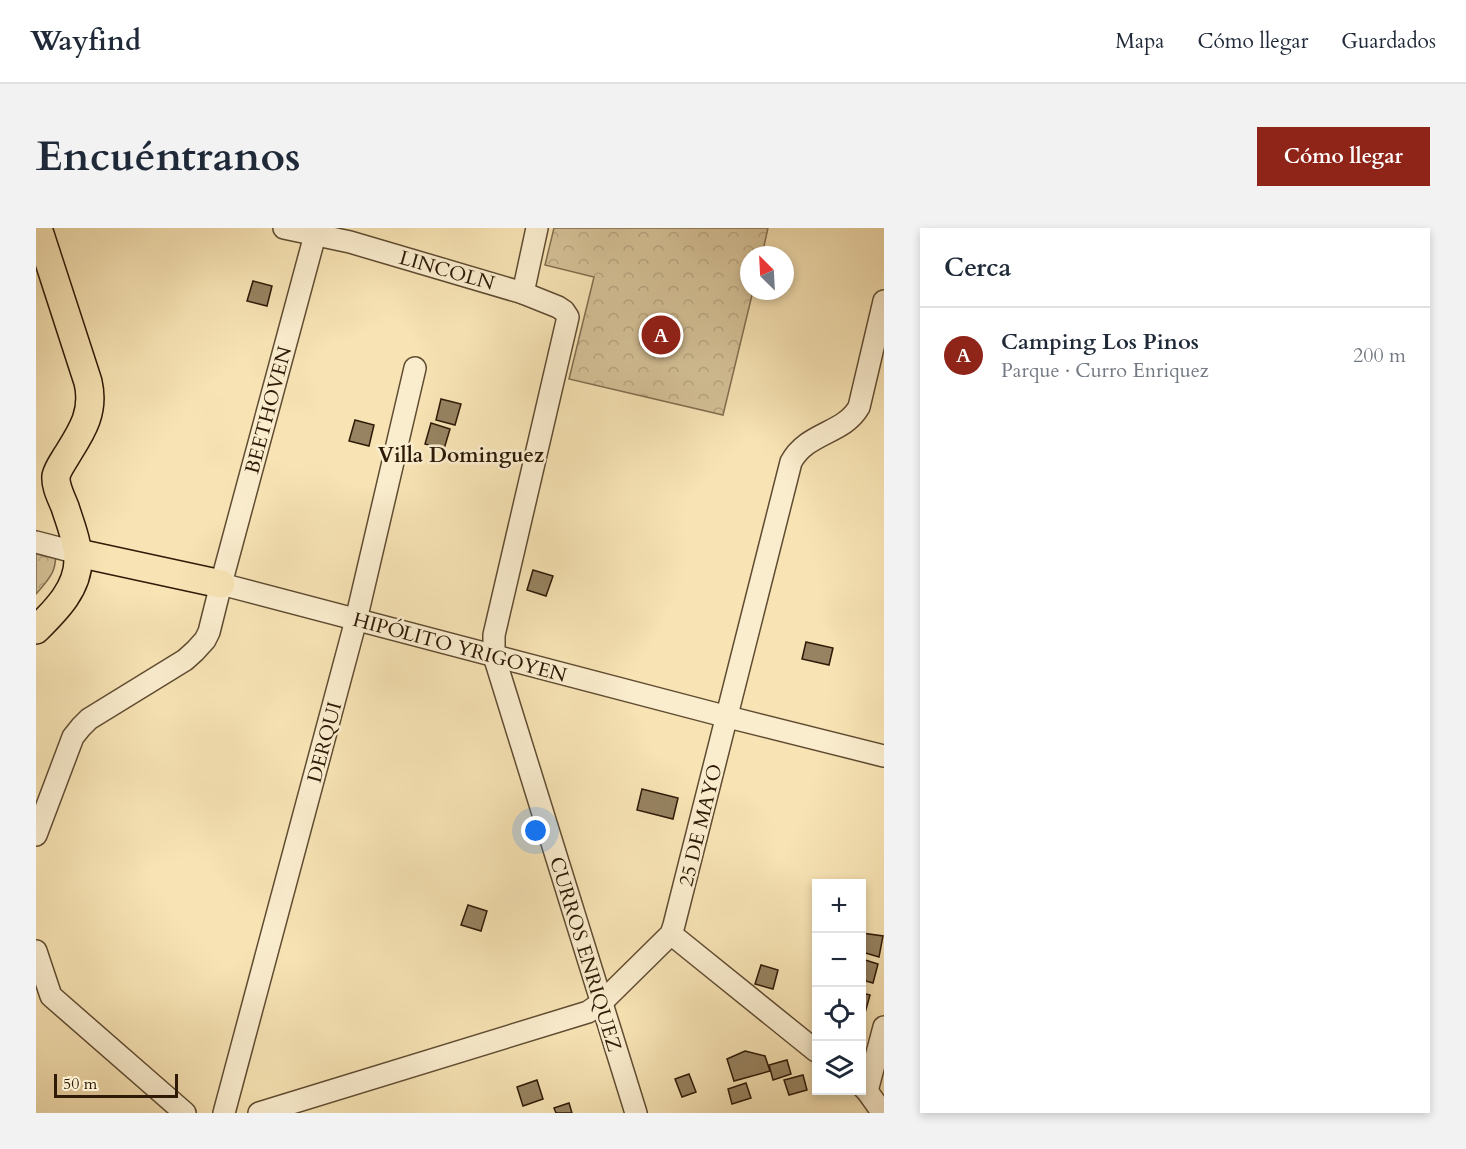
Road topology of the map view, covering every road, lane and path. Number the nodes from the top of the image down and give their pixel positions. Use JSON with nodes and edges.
{"nodes":[{"id":1,"x":38,"y":228,"type":"edge"},
{"id":2,"x":284,"y":228,"type":"edge"},
{"id":3,"x":537,"y":228,"type":"edge"},
{"id":4,"x":315,"y":235,"type":"junction"},
{"id":5,"x":352,"y":235,"type":"edge"},
{"id":6,"x":523,"y":292,"type":"junction"},
{"id":7,"x":884,"y":301,"type":"edge"},
{"id":8,"x":415,"y":368,"type":"dead end"},
{"id":9,"x":36,"y":542,"type":"edge"},
{"id":10,"x":78,"y":553,"type":"junction"},
{"id":11,"x":221,"y":584,"type":"junction"},
{"id":12,"x":356,"y":620,"type":"junction"},
{"id":13,"x":36,"y":630,"type":"edge"},
{"id":14,"x":494,"y":656,"type":"junction"},
{"id":15,"x":728,"y":717,"type":"junction"},
{"id":16,"x":884,"y":756,"type":"edge"},
{"id":17,"x":36,"y":835,"type":"edge"},
{"id":18,"x":671,"y":934,"type":"junction"},
{"id":19,"x":36,"y":951,"type":"edge"},
{"id":20,"x":44,"y":1000,"type":"edge"},
{"id":21,"x":601,"y":1004,"type":"junction"},
{"id":22,"x":884,"y":1027,"type":"edge"},
{"id":23,"x":812,"y":1047,"type":"edge"},
{"id":24,"x":866,"y":1083,"type":"edge"},
{"id":25,"x":866,"y":1092,"type":"edge"},
{"id":26,"x":882,"y":1112,"type":"edge"},
{"id":27,"x":185,"y":1113,"type":"edge"},
{"id":28,"x":224,"y":1113,"type":"edge"},
{"id":29,"x":259,"y":1113,"type":"edge"},
{"id":30,"x":636,"y":1113,"type":"edge"}],
"edges":[{"from":1,"to":10,"type":"main road"},
{"from":2,"to":4,"type":"street","name":"LINCOLN"},
{"from":3,"to":6,"type":"street"},
{"from":4,"to":5,"type":"street","name":"LINCOLN"},
{"from":4,"to":11,"type":"street","name":"BEETHOVEN"},
{"from":5,"to":6,"type":"street","name":"LINCOLN"},
{"from":6,"to":14,"type":"street","name":"LINCOLN"},
{"from":7,"to":15,"type":"street","name":"25 DE MAYO"},
{"from":8,"to":12,"type":"street","name":"DERQUI"},
{"from":9,"to":10,"type":"street","name":"HIPÓLITO YRIGOYEN"},
{"from":10,"to":11,"type":"main road","name":"HIPÓLITO YRIGOYEN"},
{"from":10,"to":13,"type":"main road"},
{"from":11,"to":12,"type":"street","name":"HIPÓLITO YRIGOYEN"},
{"from":11,"to":17,"type":"street","name":"BEETHOVEN"},
{"from":12,"to":14,"type":"street","name":"HIPÓLITO YRIGOYEN"},
{"from":12,"to":28,"type":"street","name":"DERQUI"},
{"from":14,"to":15,"type":"street","name":"HIPÓLITO YRIGOYEN"},
{"from":14,"to":21,"type":"street","name":"CURROS ENRIQUEZ"},
{"from":15,"to":16,"type":"street","name":"HIPÓLITO YRIGOYEN"},
{"from":15,"to":18,"type":"street","name":"25 DE MAYO"},
{"from":18,"to":21,"type":"street"},
{"from":18,"to":23,"type":"street"},
{"from":19,"to":20,"type":"street"},
{"from":20,"to":27,"type":"street"},
{"from":21,"to":29,"type":"street"},
{"from":21,"to":30,"type":"street","name":"CURROS ENRIQUEZ"},
{"from":22,"to":24,"type":"street"},
{"from":25,"to":26,"type":"street"}]}
